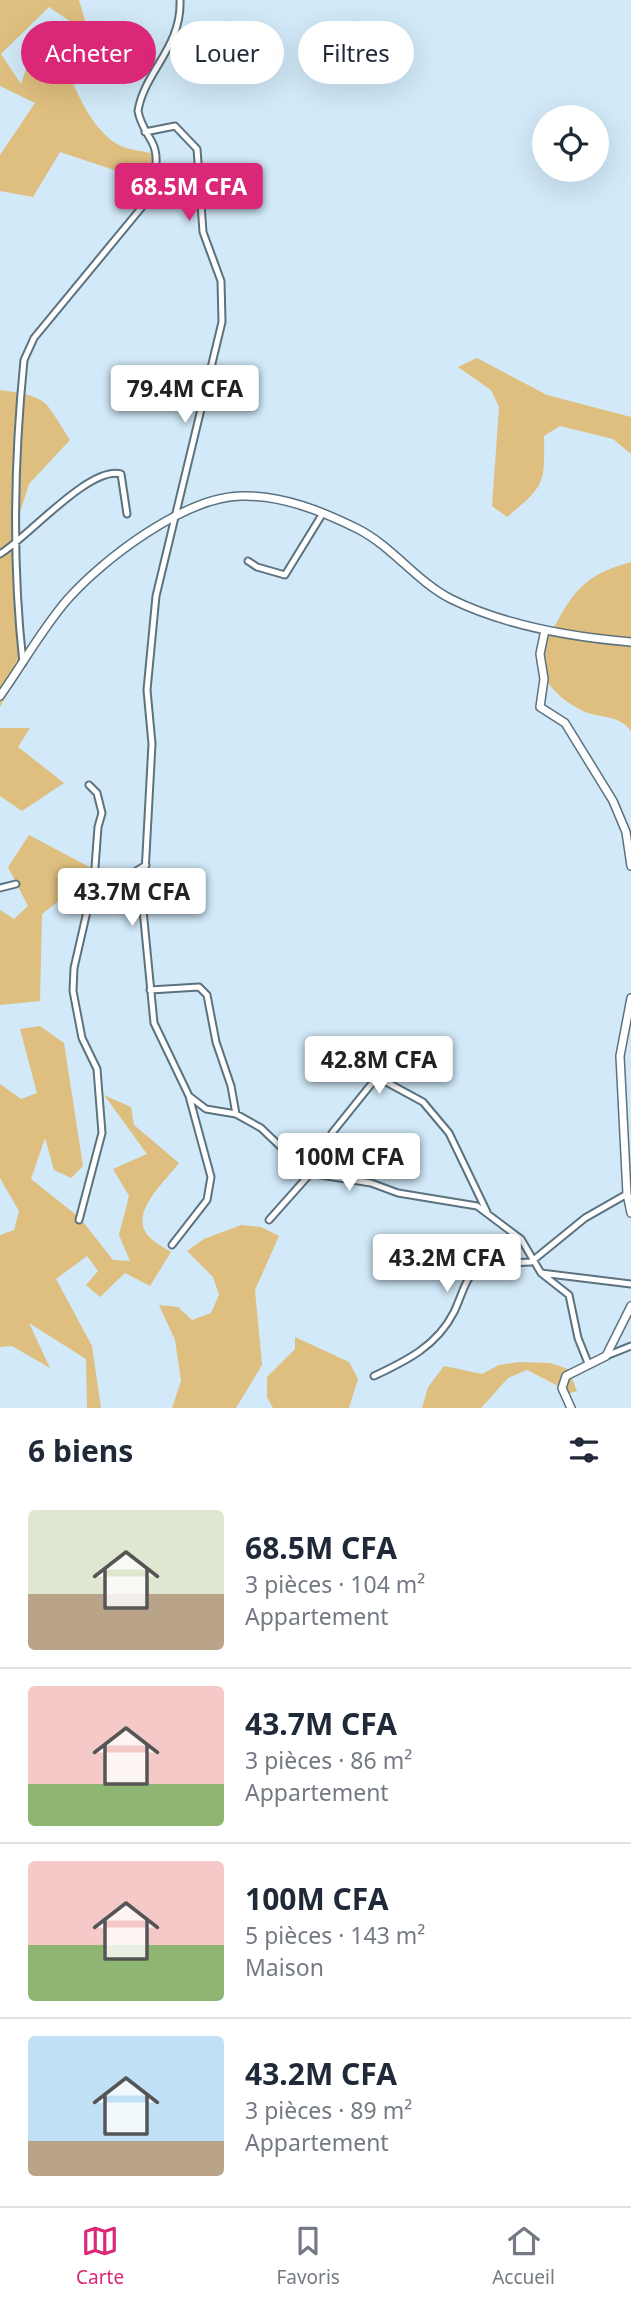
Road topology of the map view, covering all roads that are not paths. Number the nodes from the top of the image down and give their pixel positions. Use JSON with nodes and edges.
{"nodes":[{"id":1,"x":180,"y":0,"type":"edge"},
{"id":2,"x":145,"y":132,"type":"junction"},
{"id":3,"x":323,"y":513,"type":"junction"},
{"id":4,"x":127,"y":514,"type":"dead end"},
{"id":5,"x":173,"y":520,"type":"junction"},
{"id":6,"x":16,"y":544,"type":"junction"},
{"id":7,"x":0,"y":554,"type":"edge"},
{"id":8,"x":248,"y":561,"type":"dead end"},
{"id":9,"x":545,"y":630,"type":"junction"},
{"id":10,"x":631,"y":642,"type":"edge"},
{"id":11,"x":23,"y":663,"type":"junction"},
{"id":12,"x":0,"y":696,"type":"edge"},
{"id":13,"x":89,"y":785,"type":"dead end"},
{"id":14,"x":146,"y":865,"type":"junction"},
{"id":15,"x":631,"y":866,"type":"edge"},
{"id":16,"x":16,"y":884,"type":"dead end"},
{"id":17,"x":0,"y":888,"type":"edge"},
{"id":18,"x":84,"y":915,"type":"junction"},
{"id":19,"x":150,"y":990,"type":"junction"},
{"id":20,"x":631,"y":998,"type":"edge"},
{"id":21,"x":189,"y":1096,"type":"junction"},
{"id":22,"x":236,"y":1114,"type":"junction"},
{"id":23,"x":308,"y":1173,"type":"junction"},
{"id":24,"x":627,"y":1194,"type":"junction"},
{"id":25,"x":631,"y":1213,"type":"edge"},
{"id":26,"x":488,"y":1214,"type":"junction"},
{"id":27,"x":79,"y":1220,"type":"dead end"},
{"id":28,"x":269,"y":1220,"type":"dead end"},
{"id":29,"x":172,"y":1245,"type":"dead end"},
{"id":30,"x":531,"y":1262,"type":"junction"},
{"id":31,"x":541,"y":1273,"type":"junction"},
{"id":32,"x":631,"y":1284,"type":"edge"},
{"id":33,"x":631,"y":1306,"type":"edge"},
{"id":34,"x":631,"y":1346,"type":"edge"},
{"id":35,"x":606,"y":1356,"type":"junction"},
{"id":36,"x":588,"y":1363,"type":"junction"},
{"id":37,"x":374,"y":1376,"type":"dead end"},
{"id":38,"x":571,"y":1408,"type":"edge"}],
"edges":[{"from":1,"to":2,"type":"street"},
{"from":2,"to":5,"type":"street"},
{"from":2,"to":6,"type":"street"},
{"from":3,"to":5,"type":"street"},
{"from":3,"to":8,"type":"street"},
{"from":3,"to":9,"type":"street"},
{"from":4,"to":6,"type":"street"},
{"from":5,"to":11,"type":"street"},
{"from":5,"to":14,"type":"street"},
{"from":6,"to":7,"type":"street"},
{"from":6,"to":11,"type":"street"},
{"from":9,"to":10,"type":"street"},
{"from":9,"to":15,"type":"street"},
{"from":11,"to":12,"type":"street"},
{"from":13,"to":18,"type":"street"},
{"from":14,"to":18,"type":"street"},
{"from":14,"to":19,"type":"street"},
{"from":16,"to":17,"type":"street"},
{"from":18,"to":27,"type":"street"},
{"from":19,"to":21,"type":"street"},
{"from":19,"to":22,"type":"street"},
{"from":20,"to":24,"type":"street"},
{"from":21,"to":22,"type":"street"},
{"from":21,"to":29,"type":"street"},
{"from":22,"to":23,"type":"street"},
{"from":23,"to":26,"type":"street"},
{"from":23,"to":26,"type":"street"},
{"from":23,"to":28,"type":"street"},
{"from":24,"to":25,"type":"street"},
{"from":24,"to":30,"type":"street"},
{"from":26,"to":30,"type":"street"},
{"from":30,"to":31,"type":"street"},
{"from":30,"to":37,"type":"street"},
{"from":31,"to":32,"type":"street"},
{"from":31,"to":36,"type":"street"},
{"from":33,"to":35,"type":"street"},
{"from":34,"to":35,"type":"street"},
{"from":35,"to":36,"type":"street"},
{"from":36,"to":38,"type":"street"}]}
